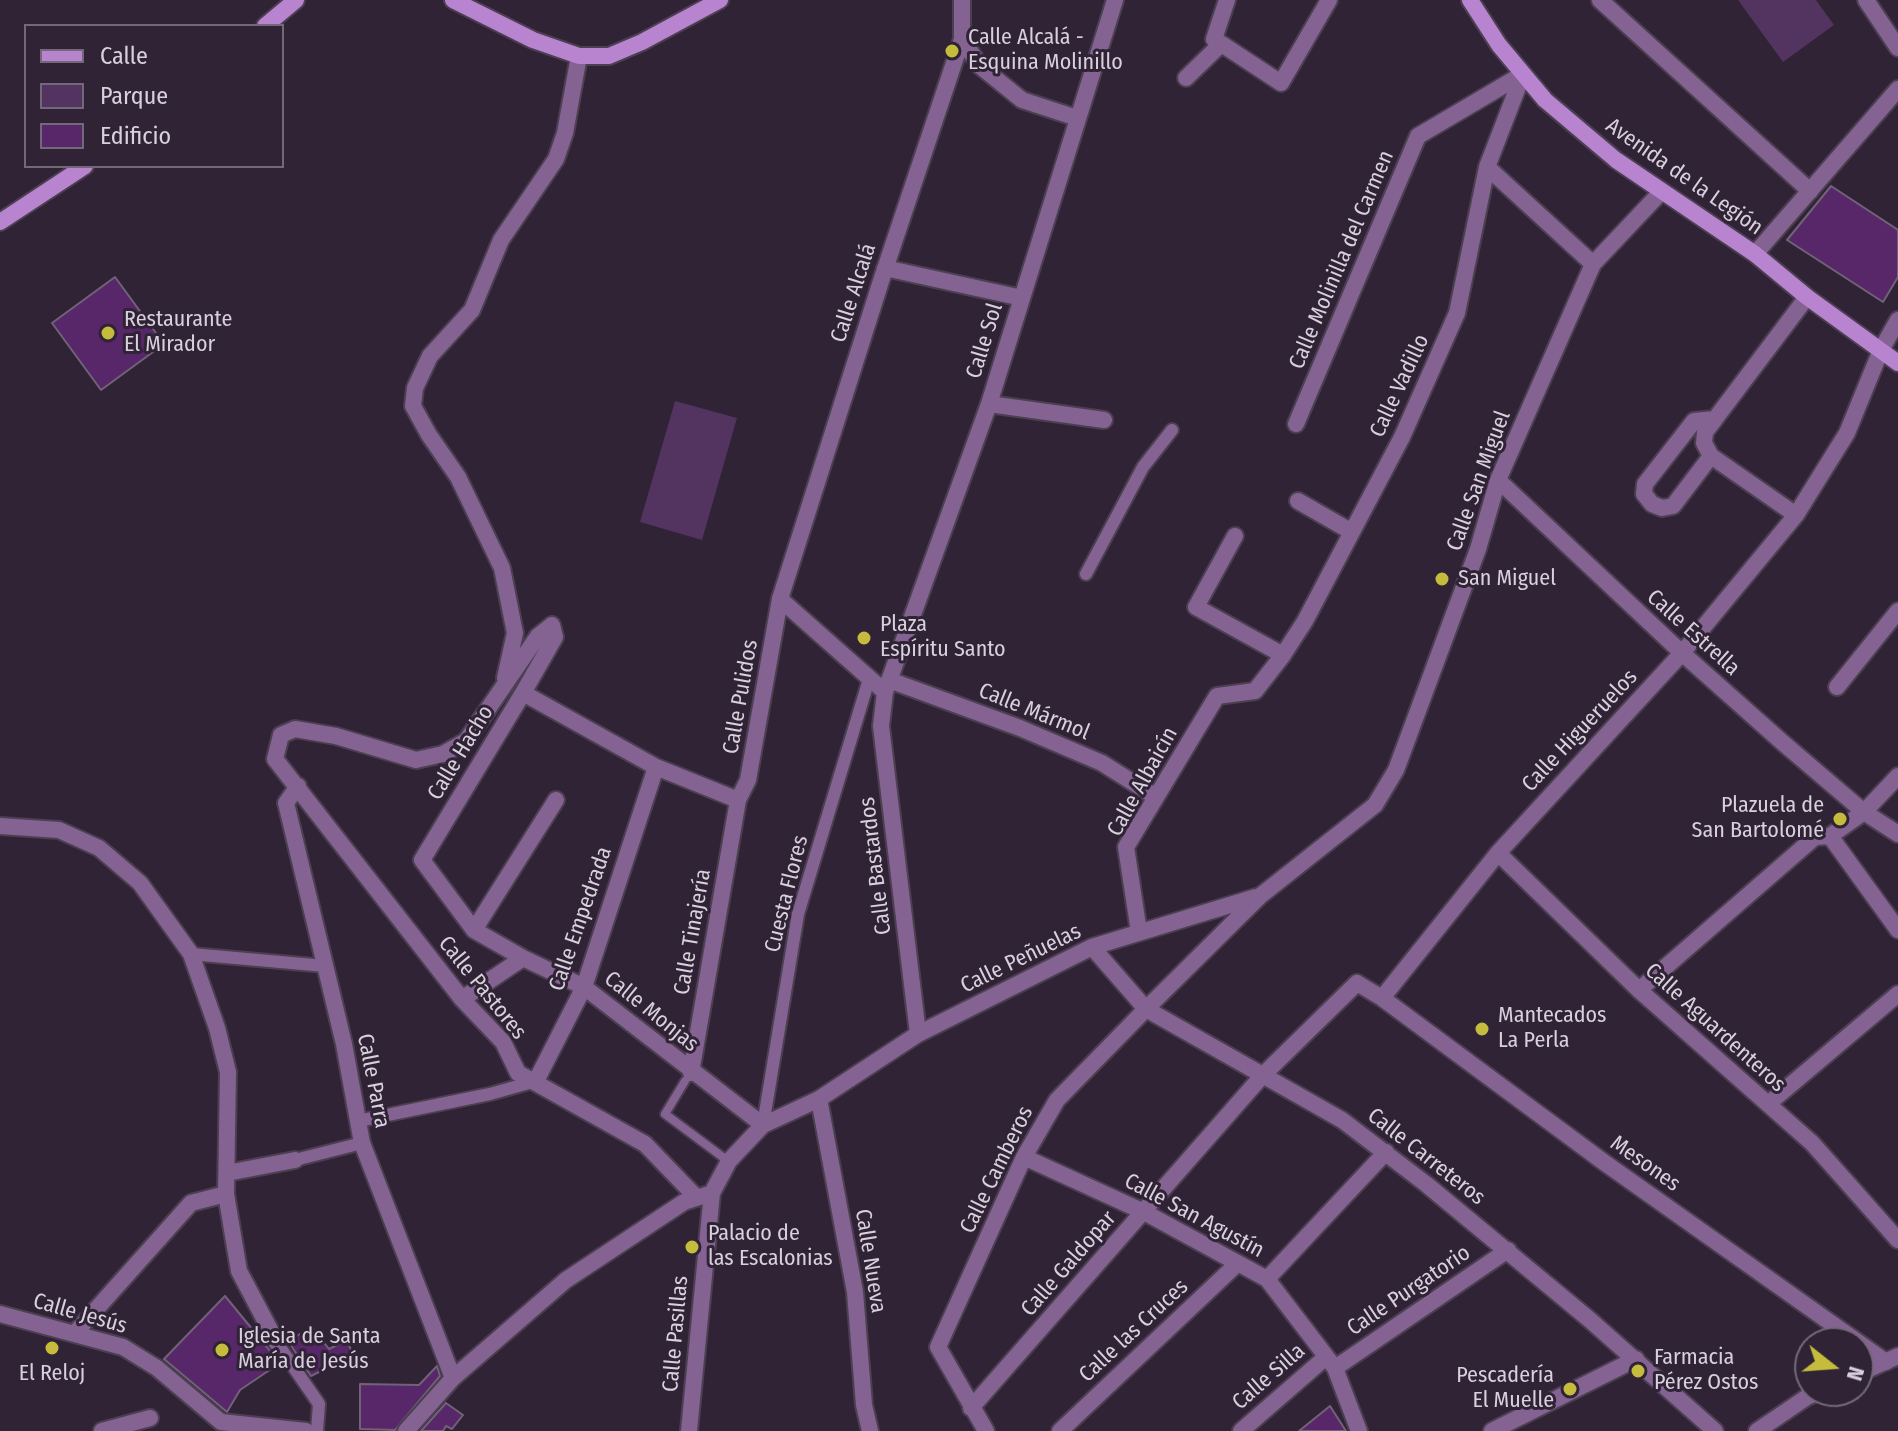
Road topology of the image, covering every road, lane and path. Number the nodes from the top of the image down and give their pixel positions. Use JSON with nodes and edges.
{"nodes":[{"id":1,"x":296,"y":0,"type":"edge"},
{"id":2,"x":453,"y":0,"type":"edge"},
{"id":3,"x":720,"y":0,"type":"edge"},
{"id":4,"x":962,"y":0,"type":"edge"},
{"id":5,"x":1115,"y":0,"type":"edge"},
{"id":6,"x":1227,"y":0,"type":"edge"},
{"id":7,"x":1329,"y":0,"type":"edge"},
{"id":8,"x":1470,"y":0,"type":"edge"},
{"id":9,"x":1600,"y":0,"type":"edge"},
{"id":10,"x":1866,"y":0,"type":"edge"},
{"id":11,"x":267,"y":24,"type":"edge"},
{"id":12,"x":962,"y":39,"type":"junction"},
{"id":13,"x":1221,"y":44,"type":"junction"},
{"id":14,"x":1898,"y":48,"type":"edge"},
{"id":15,"x":579,"y":56,"type":"junction"},
{"id":16,"x":1523,"y":74,"type":"junction"},
{"id":17,"x":1186,"y":78,"type":"dead end"},
{"id":18,"x":1898,"y":89,"type":"edge"},
{"id":19,"x":1077,"y":118,"type":"junction"},
{"id":20,"x":1487,"y":167,"type":"junction"},
{"id":21,"x":82,"y":168,"type":"edge"},
{"id":22,"x":1662,"y":191,"type":"junction"},
{"id":23,"x":1810,"y":191,"type":"junction"},
{"id":24,"x":0,"y":222,"type":"edge"},
{"id":25,"x":1755,"y":254,"type":"junction"},
{"id":26,"x":1593,"y":264,"type":"junction"},
{"id":27,"x":885,"y":268,"type":"junction"},
{"id":28,"x":1807,"y":297,"type":"junction"},
{"id":29,"x":1022,"y":298,"type":"junction"},
{"id":30,"x":1898,"y":320,"type":"edge"},
{"id":31,"x":1881,"y":350,"type":"junction"},
{"id":32,"x":1898,"y":363,"type":"edge"},
{"id":33,"x":989,"y":404,"type":"junction"},
{"id":34,"x":1715,"y":419,"type":"junction"},
{"id":35,"x":1104,"y":420,"type":"dead end"},
{"id":36,"x":1296,"y":424,"type":"dead end"},
{"id":37,"x":1172,"y":430,"type":"dead end"},
{"id":38,"x":1711,"y":456,"type":"junction"},
{"id":39,"x":1498,"y":480,"type":"junction"},
{"id":40,"x":1298,"y":501,"type":"dead end"},
{"id":41,"x":1796,"y":515,"type":"junction"},
{"id":42,"x":1352,"y":532,"type":"junction"},
{"id":43,"x":1235,"y":536,"type":"dead end"},
{"id":44,"x":1086,"y":574,"type":"dead end"},
{"id":45,"x":780,"y":599,"type":"junction"},
{"id":46,"x":1898,"y":611,"type":"edge"},
{"id":47,"x":1682,"y":653,"type":"junction"},
{"id":48,"x":1283,"y":655,"type":"junction"},
{"id":49,"x":870,"y":676,"type":"junction"},
{"id":50,"x":887,"y":686,"type":"junction"},
{"id":51,"x":1837,"y":687,"type":"dead end"},
{"id":52,"x":503,"y":688,"type":"junction"},
{"id":53,"x":1255,"y":691,"type":"joint"},
{"id":54,"x":523,"y":693,"type":"junction"},
{"id":55,"x":656,"y":767,"type":"junction"},
{"id":56,"x":1898,"y":776,"type":"edge"},
{"id":57,"x":298,"y":786,"type":"junction"},
{"id":58,"x":1156,"y":797,"type":"junction"},
{"id":59,"x":556,"y":800,"type":"dead end"},
{"id":60,"x":738,"y":800,"type":"junction"},
{"id":61,"x":1864,"y":812,"type":"junction"},
{"id":62,"x":0,"y":826,"type":"edge"},
{"id":63,"x":1898,"y":834,"type":"edge"},
{"id":64,"x":1830,"y":836,"type":"junction"},
{"id":65,"x":1498,"y":853,"type":"junction"},
{"id":66,"x":1260,"y":896,"type":"junction"},
{"id":67,"x":474,"y":930,"type":"junction"},
{"id":68,"x":1898,"y":930,"type":"edge"},
{"id":69,"x":1139,"y":932,"type":"junction"},
{"id":70,"x":1092,"y":947,"type":"junction"},
{"id":71,"x":191,"y":954,"type":"junction"},
{"id":72,"x":523,"y":958,"type":"junction"},
{"id":73,"x":325,"y":966,"type":"junction"},
{"id":74,"x":584,"y":987,"type":"junction"},
{"id":75,"x":1639,"y":990,"type":"junction"},
{"id":76,"x":1898,"y":994,"type":"edge"},
{"id":77,"x":1382,"y":998,"type":"junction"},
{"id":78,"x":462,"y":999,"type":"junction"},
{"id":79,"x":1146,"y":1009,"type":"junction"},
{"id":80,"x":918,"y":1034,"type":"junction"},
{"id":81,"x":1262,"y":1076,"type":"junction"},
{"id":82,"x":688,"y":1077,"type":"junction"},
{"id":83,"x":536,"y":1081,"type":"junction"},
{"id":84,"x":819,"y":1099,"type":"junction"},
{"id":85,"x":1768,"y":1104,"type":"junction"},
{"id":86,"x":358,"y":1121,"type":"junction"},
{"id":87,"x":763,"y":1125,"type":"junction"},
{"id":88,"x":362,"y":1143,"type":"junction"},
{"id":89,"x":1386,"y":1152,"type":"junction"},
{"id":90,"x":1024,"y":1157,"type":"junction"},
{"id":91,"x":295,"y":1160,"type":"joint"},
{"id":92,"x":729,"y":1161,"type":"junction"},
{"id":93,"x":227,"y":1173,"type":"junction"},
{"id":94,"x":226,"y":1194,"type":"junction"},
{"id":95,"x":704,"y":1195,"type":"junction"},
{"id":96,"x":1144,"y":1212,"type":"junction"},
{"id":97,"x":1898,"y":1240,"type":"edge"},
{"id":98,"x":1508,"y":1250,"type":"junction"},
{"id":99,"x":1238,"y":1263,"type":"junction"},
{"id":100,"x":1267,"y":1279,"type":"junction"},
{"id":101,"x":0,"y":1314,"type":"edge"},
{"id":102,"x":75,"y":1333,"type":"junction"},
{"id":103,"x":277,"y":1343,"type":"joint"},
{"id":104,"x":1636,"y":1359,"type":"junction"},
{"id":105,"x":1892,"y":1359,"type":"edge"},
{"id":106,"x":1330,"y":1363,"type":"junction"},
{"id":107,"x":453,"y":1378,"type":"junction"},
{"id":108,"x":1794,"y":1406,"type":"edge"},
{"id":109,"x":971,"y":1408,"type":"junction"},
{"id":110,"x":150,"y":1418,"type":"dead end"},
{"id":111,"x":102,"y":1431,"type":"edge"},
{"id":112,"x":306,"y":1431,"type":"edge"},
{"id":113,"x":317,"y":1431,"type":"edge"},
{"id":114,"x":406,"y":1431,"type":"edge"},
{"id":115,"x":689,"y":1431,"type":"edge"},
{"id":116,"x":870,"y":1431,"type":"edge"},
{"id":117,"x":986,"y":1431,"type":"edge"},
{"id":118,"x":1060,"y":1431,"type":"edge"},
{"id":119,"x":1241,"y":1431,"type":"edge"},
{"id":120,"x":1359,"y":1431,"type":"edge"},
{"id":121,"x":1492,"y":1431,"type":"edge"},
{"id":122,"x":1715,"y":1431,"type":"edge"},
{"id":123,"x":1757,"y":1431,"type":"edge"}],
"edges":[{"from":1,"to":11,"type":"main road"},
{"from":2,"to":15,"type":"main road"},
{"from":3,"to":15,"type":"main road"},
{"from":4,"to":12,"type":"street","name":"Calle Alcalá"},
{"from":5,"to":19,"type":"street","name":"Calle Sol"},
{"from":6,"to":13,"type":"street"},
{"from":7,"to":13,"type":"street"},
{"from":8,"to":16,"type":"main road","name":"Avenida de la Legión"},
{"from":9,"to":23,"type":"street"},
{"from":10,"to":14,"type":"street"},
{"from":12,"to":19,"type":"street"},
{"from":12,"to":27,"type":"street","name":"Calle Alcalá"},
{"from":13,"to":17,"type":"street"},
{"from":15,"to":52,"type":"street"},
{"from":16,"to":20,"type":"street","name":"Calle Vadillo"},
{"from":16,"to":22,"type":"main road","name":"Avenida de la Legión"},
{"from":16,"to":36,"type":"street","name":"Calle Molinilla del Carmen"},
{"from":18,"to":23,"type":"street"},
{"from":19,"to":29,"type":"street","name":"Calle Sol"},
{"from":20,"to":26,"type":"street"},
{"from":20,"to":42,"type":"street","name":"Calle Vadillo"},
{"from":21,"to":24,"type":"main road"},
{"from":22,"to":25,"type":"main road","name":"Avenida de la Legión"},
{"from":22,"to":26,"type":"street","name":"Calle San Miguel"},
{"from":23,"to":25,"type":"street"},
{"from":25,"to":28,"type":"main road","name":"Avenida de la Legión"},
{"from":26,"to":39,"type":"street","name":"Calle San Miguel"},
{"from":27,"to":29,"type":"street"},
{"from":27,"to":45,"type":"street","name":"Calle Alcalá"},
{"from":28,"to":31,"type":"main road","name":"Avenida de la Legión"},
{"from":28,"to":34,"type":"street"},
{"from":29,"to":33,"type":"street","name":"Calle Sol"},
{"from":30,"to":31,"type":"street","name":"Calle Higueruelos"},
{"from":31,"to":32,"type":"main road","name":"Avenida de la Legión"},
{"from":31,"to":41,"type":"street","name":"Calle Higueruelos"},
{"from":33,"to":35,"type":"street"},
{"from":33,"to":50,"type":"street","name":"Calle Sol"},
{"from":34,"to":38,"type":"street"},
{"from":34,"to":38,"type":"street"},
{"from":37,"to":44,"type":"street"},
{"from":38,"to":41,"type":"street"},
{"from":39,"to":47,"type":"street","name":"Calle Estrella"},
{"from":39,"to":66,"type":"street","name":"Calle San Miguel"},
{"from":40,"to":42,"type":"street"},
{"from":41,"to":47,"type":"street","name":"Calle Higueruelos"},
{"from":42,"to":48,"type":"street","name":"Calle Vadillo"},
{"from":43,"to":48,"type":"street"},
{"from":45,"to":49,"type":"street"},
{"from":45,"to":60,"type":"street","name":"Calle Pulidos"},
{"from":46,"to":51,"type":"street"},
{"from":47,"to":61,"type":"street","name":"Calle Estrella"},
{"from":47,"to":65,"type":"street","name":"Calle Higueruelos"},
{"from":48,"to":53,"type":"street","name":"Calle Vadillo"},
{"from":49,"to":50,"type":"street"},
{"from":49,"to":87,"type":"street","name":"Cuesta Flores"},
{"from":50,"to":58,"type":"street","name":"Calle Mármol"},
{"from":50,"to":80,"type":"street","name":"Calle Bastardos"},
{"from":52,"to":54,"type":"street"},
{"from":52,"to":57,"type":"street","name":"Calle Pastores"},
{"from":53,"to":58,"type":"street","name":"Calle Albaicín"},
{"from":54,"to":55,"type":"street","name":"Calle Hacho"},
{"from":54,"to":67,"type":"street","name":"Calle Hacho"},
{"from":55,"to":60,"type":"street","name":"Calle Hacho"},
{"from":55,"to":74,"type":"street","name":"Calle Empedrada"},
{"from":56,"to":61,"type":"street"},
{"from":57,"to":73,"type":"street","name":"Calle Parra"},
{"from":57,"to":78,"type":"street","name":"Calle Pastores"},
{"from":58,"to":69,"type":"street","name":"Calle Albaicín"},
{"from":59,"to":67,"type":"street"},
{"from":60,"to":82,"type":"street","name":"Calle Tinajería"},
{"from":61,"to":63,"type":"street","name":"Calle Estrella"},
{"from":61,"to":64,"type":"street"},
{"from":62,"to":71,"type":"street"},
{"from":64,"to":68,"type":"street"},
{"from":64,"to":75,"type":"street"},
{"from":65,"to":75,"type":"street","name":"Calle Aguardenteros"},
{"from":65,"to":77,"type":"street","name":"Calle Higueruelos"},
{"from":66,"to":69,"type":"street","name":"Calle Peñuelas"},
{"from":66,"to":79,"type":"street","name":"Calle Camberos"},
{"from":67,"to":72,"type":"street","name":"Calle Hacho"},
{"from":69,"to":70,"type":"street","name":"Calle Peñuelas"},
{"from":70,"to":79,"type":"street","name":"Calle Carreteros"},
{"from":70,"to":80,"type":"street","name":"Calle Peñuelas"},
{"from":71,"to":73,"type":"street"},
{"from":71,"to":93,"type":"street"},
{"from":72,"to":74,"type":"street","name":"Calle Hacho"},
{"from":72,"to":78,"type":"street"},
{"from":73,"to":86,"type":"street","name":"Calle Parra"},
{"from":74,"to":82,"type":"street","name":"Calle Monjas"},
{"from":74,"to":83,"type":"street","name":"Calle Empedrada"},
{"from":75,"to":85,"type":"street","name":"Calle Aguardenteros"},
{"from":76,"to":85,"type":"street"},
{"from":77,"to":81,"type":"street"},
{"from":77,"to":105,"type":"street","name":"Mesones"},
{"from":78,"to":83,"type":"street","name":"Calle Pastores"},
{"from":79,"to":81,"type":"street","name":"Calle Carreteros"},
{"from":79,"to":90,"type":"street","name":"Calle Camberos"},
{"from":80,"to":84,"type":"street","name":"Calle Peñuelas"},
{"from":81,"to":89,"type":"street","name":"Calle Carreteros"},
{"from":81,"to":96,"type":"street","name":"Calle Galdopar"},
{"from":82,"to":87,"type":"street","name":"Calle Monjas"},
{"from":82,"to":92,"type":"lane"},
{"from":83,"to":86,"type":"street"},
{"from":83,"to":95,"type":"street","name":"Calle Pastores"},
{"from":84,"to":87,"type":"street","name":"Calle Peñuelas"},
{"from":84,"to":116,"type":"street","name":"Calle Nueva"},
{"from":85,"to":97,"type":"street","name":"Calle Aguardenteros"},
{"from":86,"to":88,"type":"street","name":"Calle Parra"},
{"from":87,"to":92,"type":"street"},
{"from":88,"to":91,"type":"street"},
{"from":88,"to":107,"type":"street","name":"Calle Parra"},
{"from":89,"to":98,"type":"street","name":"Calle Carreteros"},
{"from":89,"to":100,"type":"street"},
{"from":90,"to":96,"type":"street","name":"Calle San Agustín"},
{"from":90,"to":109,"type":"street","name":"Calle Camberos"},
{"from":91,"to":93,"type":"street"},
{"from":92,"to":95,"type":"street"},
{"from":93,"to":94,"type":"street"},
{"from":94,"to":102,"type":"street"},
{"from":94,"to":103,"type":"street"},
{"from":95,"to":107,"type":"street"},
{"from":95,"to":115,"type":"street","name":"Calle Pasillas"},
{"from":96,"to":99,"type":"street","name":"Calle San Agustín"},
{"from":96,"to":109,"type":"street","name":"Calle Galdopar"},
{"from":98,"to":104,"type":"street","name":"Calle Carreteros"},
{"from":98,"to":106,"type":"street","name":"Calle Purgatorio"},
{"from":99,"to":100,"type":"street","name":"Calle San Agustín"},
{"from":99,"to":118,"type":"street","name":"Calle las Cruces"},
{"from":100,"to":106,"type":"street","name":"Calle San Agustín"},
{"from":101,"to":102,"type":"street","name":"Calle Jesús"},
{"from":102,"to":112,"type":"street","name":"Calle Jesús"},
{"from":103,"to":113,"type":"street"},
{"from":104,"to":121,"type":"street"},
{"from":104,"to":122,"type":"street","name":"Calle Carreteros"},
{"from":106,"to":119,"type":"street","name":"Calle Silla"},
{"from":106,"to":120,"type":"street","name":"Calle San Agustín"},
{"from":107,"to":114,"type":"street"},
{"from":108,"to":123,"type":"street"},
{"from":109,"to":117,"type":"street","name":"Calle Camberos"},
{"from":110,"to":111,"type":"street"}]}
